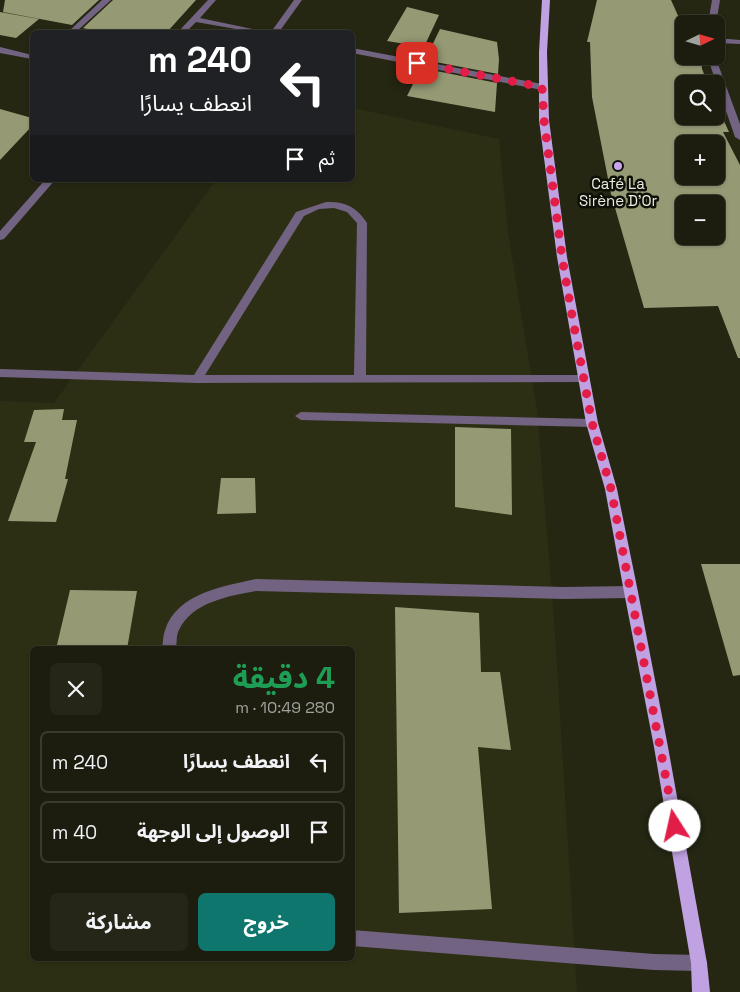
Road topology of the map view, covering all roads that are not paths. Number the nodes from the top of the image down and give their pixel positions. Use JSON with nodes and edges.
{"nodes":[{"id":1,"x":107,"y":0,"type":"edge"},
{"id":2,"x":212,"y":0,"type":"edge"},
{"id":3,"x":298,"y":0,"type":"edge"},
{"id":4,"x":546,"y":0,"type":"edge"},
{"id":5,"x":716,"y":0,"type":"edge"},
{"id":6,"x":714,"y":15,"type":"edge"},
{"id":7,"x":195,"y":19,"type":"junction"},
{"id":8,"x":74,"y":30,"type":"edge"},
{"id":9,"x":184,"y":30,"type":"edge"},
{"id":10,"x":253,"y":30,"type":"edge"},
{"id":11,"x":276,"y":30,"type":"edge"},
{"id":12,"x":725,"y":41,"type":"edge"},
{"id":13,"x":740,"y":42,"type":"edge"},
{"id":14,"x":0,"y":50,"type":"edge"},
{"id":15,"x":355,"y":51,"type":"edge"},
{"id":16,"x":30,"y":56,"type":"edge"},
{"id":17,"x":712,"y":65,"type":"edge"},
{"id":18,"x":542,"y":87,"type":"junction"},
{"id":19,"x":740,"y":137,"type":"edge"},
{"id":20,"x":48,"y":182,"type":"edge"},
{"id":21,"x":0,"y":237,"type":"edge"},
{"id":22,"x":0,"y":373,"type":"edge"},
{"id":23,"x":197,"y":379,"type":"junction"},
{"id":24,"x":360,"y":379,"type":"junction"},
{"id":25,"x":584,"y":380,"type":"junction"},
{"id":26,"x":301,"y":416,"type":"dead end"},
{"id":27,"x":592,"y":423,"type":"junction"},
{"id":28,"x":631,"y":592,"type":"junction"},
{"id":29,"x":169,"y":646,"type":"edge"},
{"id":30,"x":355,"y":938,"type":"edge"},
{"id":31,"x":699,"y":963,"type":"junction"},
{"id":32,"x":701,"y":992,"type":"edge"}],
"edges":[{"from":1,"to":8,"type":"street"},
{"from":2,"to":7,"type":"street"},
{"from":3,"to":11,"type":"street"},
{"from":4,"to":18,"type":"main road"},
{"from":5,"to":6,"type":"street"},
{"from":7,"to":9,"type":"street"},
{"from":7,"to":10,"type":"street"},
{"from":12,"to":13,"type":"street"},
{"from":14,"to":16,"type":"street"},
{"from":15,"to":18,"type":"street"},
{"from":17,"to":19,"type":"street"},
{"from":18,"to":25,"type":"main road"},
{"from":20,"to":21,"type":"street"},
{"from":22,"to":23,"type":"street"},
{"from":23,"to":24,"type":"street"},
{"from":23,"to":24,"type":"street"},
{"from":24,"to":25,"type":"street"},
{"from":25,"to":27,"type":"main road"},
{"from":26,"to":27,"type":"street"},
{"from":27,"to":28,"type":"main road"},
{"from":28,"to":29,"type":"street"},
{"from":28,"to":31,"type":"main road"},
{"from":30,"to":31,"type":"street"},
{"from":31,"to":32,"type":"main road"}]}
